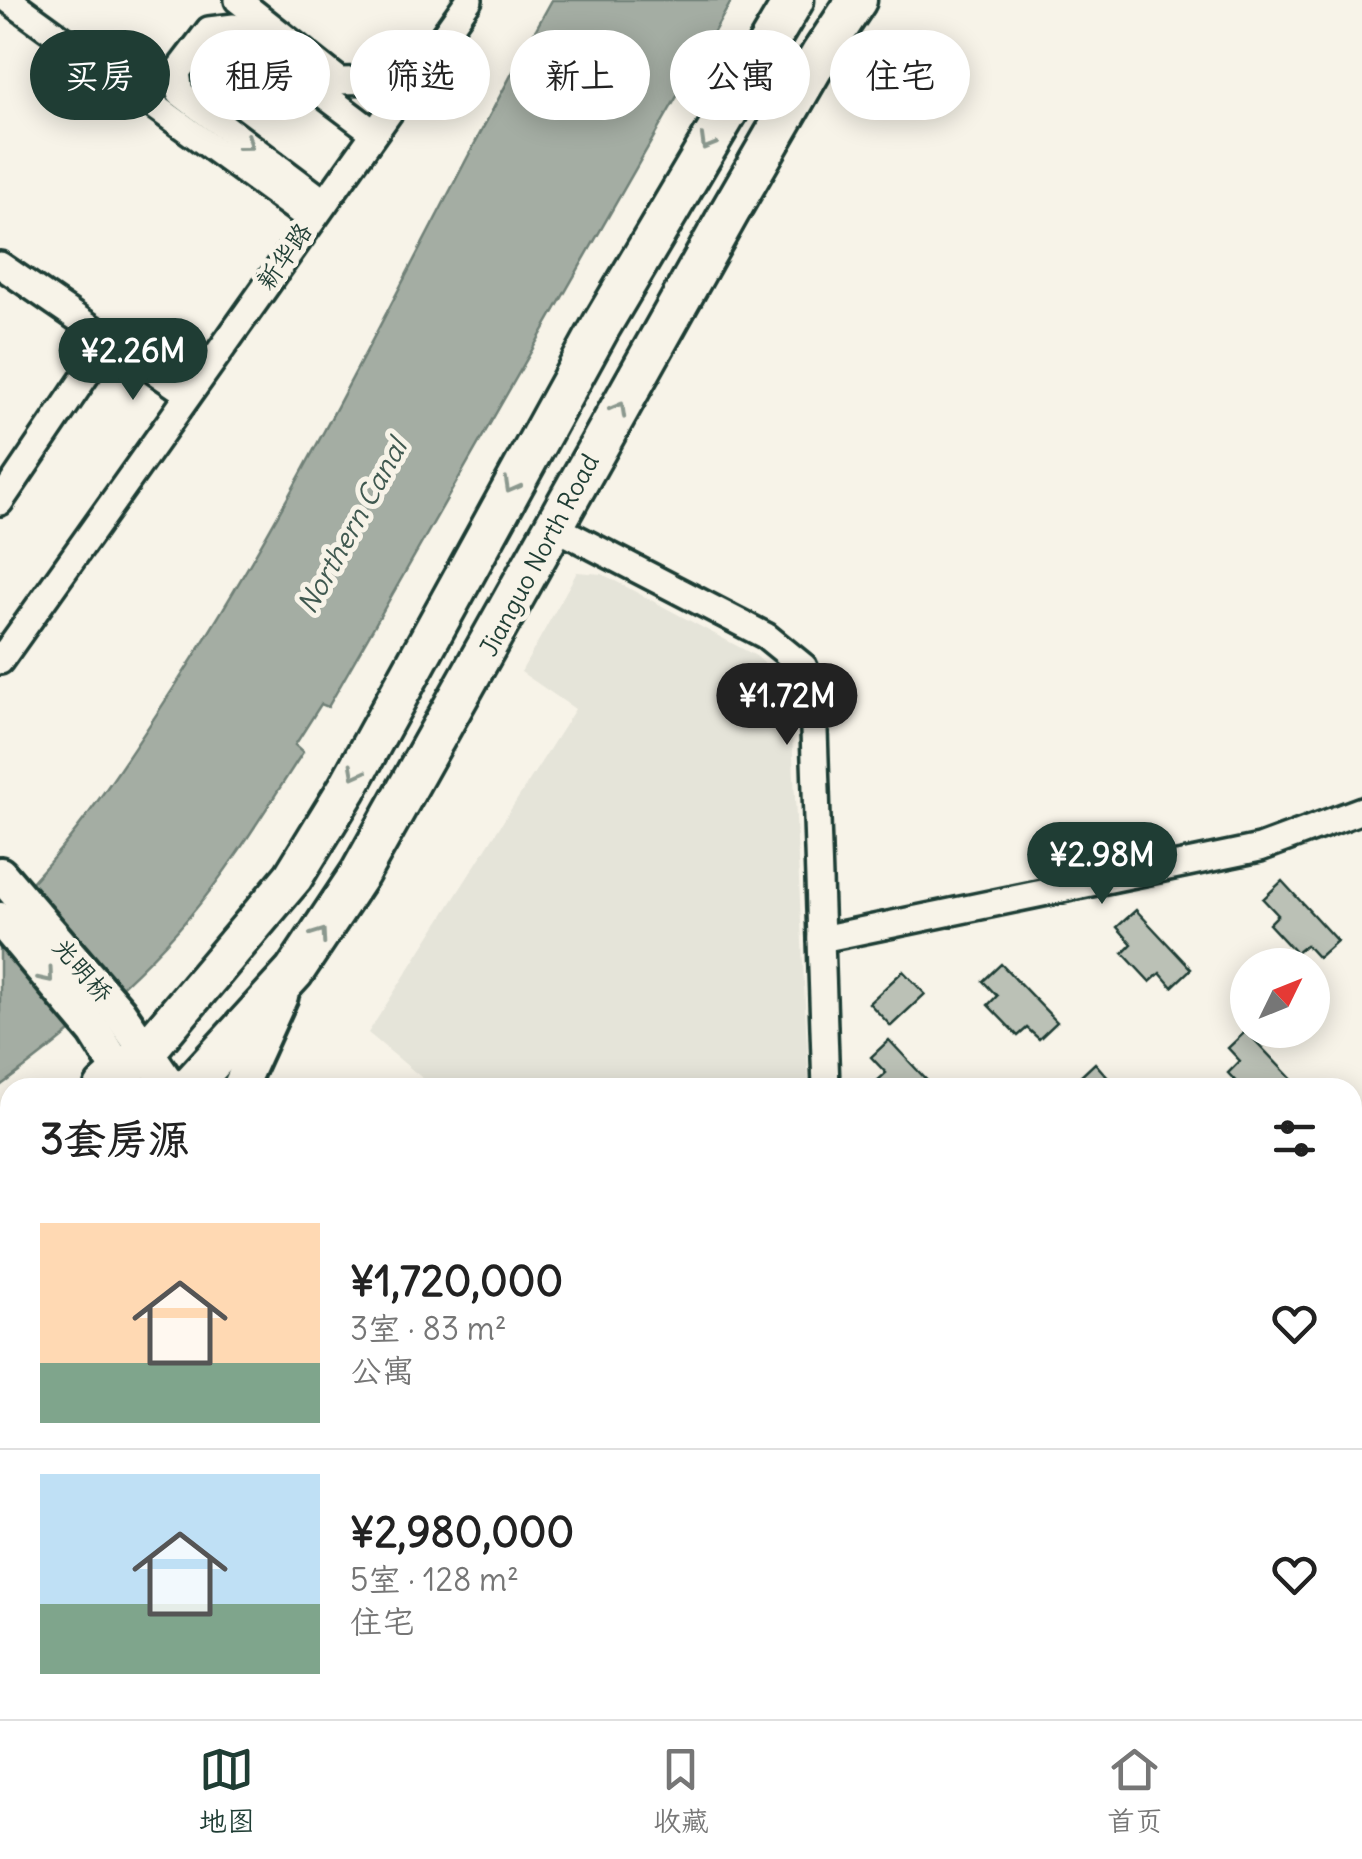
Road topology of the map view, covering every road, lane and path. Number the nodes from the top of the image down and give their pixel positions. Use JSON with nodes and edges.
{"nodes":[{"id":1,"x":8,"y":0,"type":"edge"},
{"id":2,"x":238,"y":0,"type":"edge"},
{"id":3,"x":455,"y":0,"type":"edge"},
{"id":4,"x":469,"y":0,"type":"edge"},
{"id":5,"x":794,"y":0,"type":"edge"},
{"id":6,"x":857,"y":0,"type":"edge"},
{"id":7,"x":436,"y":30,"type":"edge"},
{"id":8,"x":445,"y":30,"type":"edge"},
{"id":9,"x":350,"y":84,"type":"edge"},
{"id":10,"x":375,"y":120,"type":"edge"},
{"id":11,"x":369,"y":128,"type":"junction"},
{"id":12,"x":312,"y":206,"type":"junction"},
{"id":13,"x":0,"y":265,"type":"edge"},
{"id":14,"x":108,"y":342,"type":"junction"},
{"id":15,"x":183,"y":390,"type":"junction"},
{"id":16,"x":0,"y":502,"type":"edge"},
{"id":17,"x":553,"y":526,"type":"junction"},
{"id":18,"x":0,"y":645,"type":"edge"},
{"id":19,"x":0,"y":660,"type":"edge"},
{"id":20,"x":1362,"y":810,"type":"edge"},
{"id":21,"x":4,"y":878,"type":"edge"},
{"id":22,"x":0,"y":920,"type":"edge"},
{"id":23,"x":821,"y":940,"type":"junction"},
{"id":24,"x":294,"y":972,"type":"junction"},
{"id":25,"x":107,"y":1022,"type":"junction"},
{"id":26,"x":126,"y":1074,"type":"edge"},
{"id":27,"x":197,"y":1078,"type":"edge"},
{"id":28,"x":244,"y":1078,"type":"edge"},
{"id":29,"x":826,"y":1078,"type":"edge"}],
"edges":[{"from":1,"to":12,"type":"street"},
{"from":2,"to":9,"type":"street"},
{"from":3,"to":7,"type":"street","name":"新华路"},
{"from":4,"to":8,"type":"street","name":"新华路"},
{"from":5,"to":26,"type":"highway","one_way":true},
{"from":17,"to":6,"type":"highway","name":"Jianguo North Road","one_way":true},
{"from":10,"to":11,"type":"street","name":"新华路"},
{"from":11,"to":12,"type":"street","name":"新华路"},
{"from":11,"to":12,"type":"street","one_way":true},
{"from":12,"to":15,"type":"street","name":"新华路"},
{"from":13,"to":14,"type":"street"},
{"from":14,"to":15,"type":"street"},
{"from":14,"to":16,"type":"street"},
{"from":15,"to":18,"type":"street","name":"新华路"},
{"from":15,"to":19,"type":"street","name":"新华路"},
{"from":17,"to":23,"type":"street"},
{"from":24,"to":17,"type":"highway","name":"Jianguo North Road","one_way":true},
{"from":20,"to":23,"type":"street"},
{"from":21,"to":25,"type":"main road","name":"光明桥"},
{"from":22,"to":25,"type":"main road","name":"光明桥","one_way":true},
{"from":23,"to":29,"type":"street"},
{"from":24,"to":27,"type":"highway","name":"Jianguo North Road"},
{"from":24,"to":28,"type":"main road"},
{"from":25,"to":26,"type":"main road"}]}
